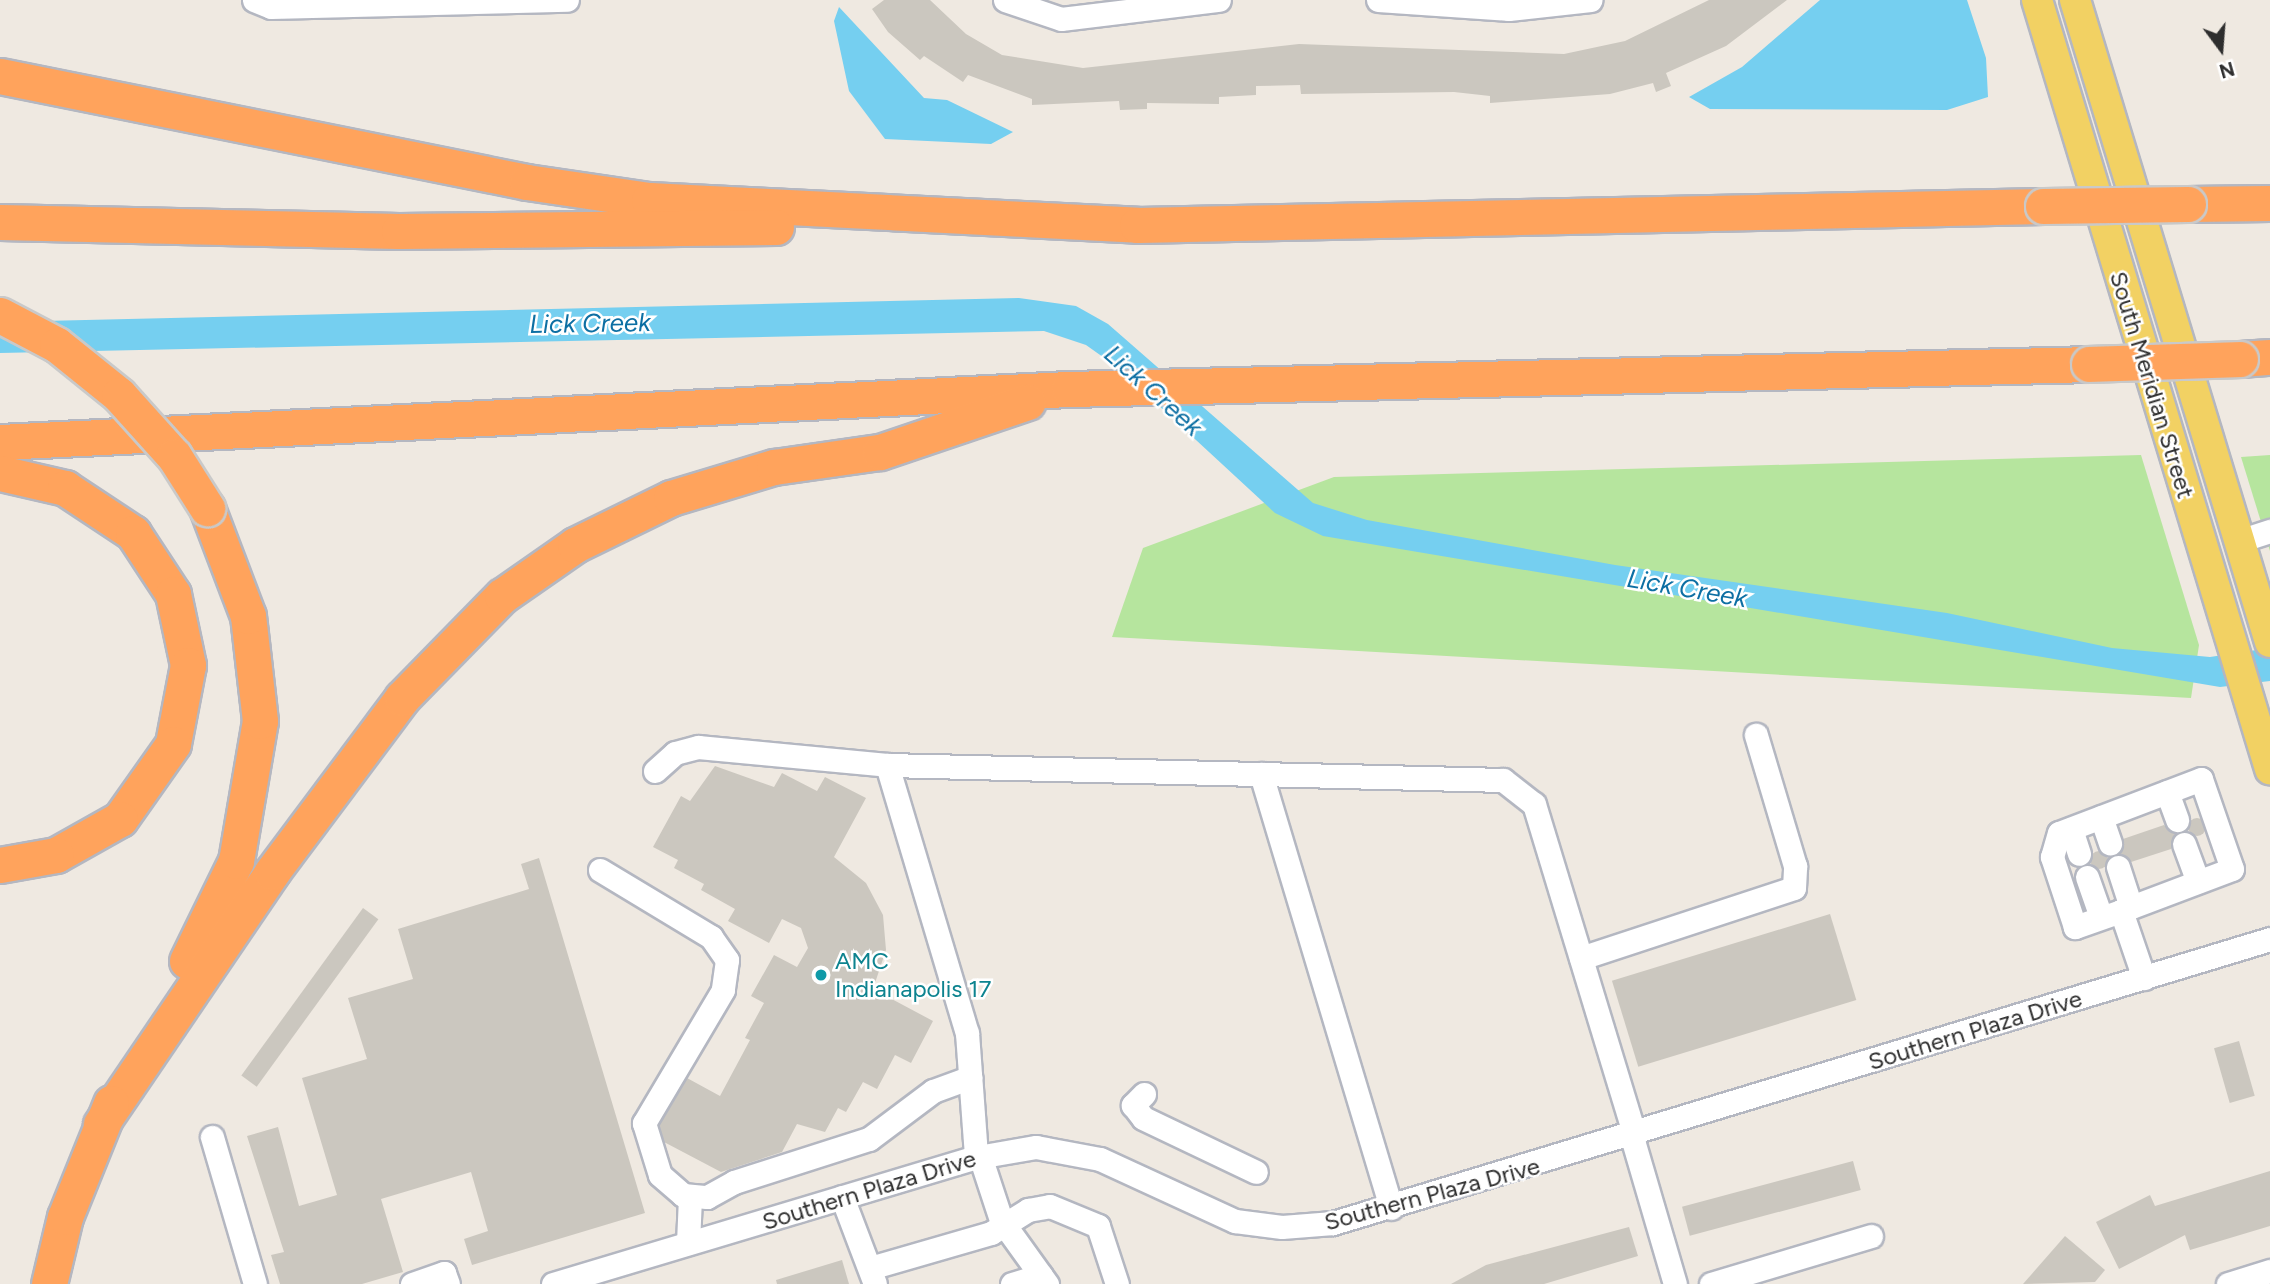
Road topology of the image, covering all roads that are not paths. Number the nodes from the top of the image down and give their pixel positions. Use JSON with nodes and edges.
{"nodes":[{"id":1,"x":254,"y":0,"type":"edge"},
{"id":2,"x":567,"y":0,"type":"edge"},
{"id":3,"x":1004,"y":0,"type":"edge"},
{"id":4,"x":1220,"y":0,"type":"edge"},
{"id":5,"x":1378,"y":0,"type":"edge"},
{"id":6,"x":1591,"y":0,"type":"edge"},
{"id":7,"x":2037,"y":0,"type":"edge"},
{"id":8,"x":2075,"y":0,"type":"edge"},
{"id":9,"x":0,"y":76,"type":"edge"},
{"id":10,"x":2270,"y":203,"type":"edge"},
{"id":11,"x":1045,"y":220,"type":"junction"},
{"id":12,"x":0,"y":222,"type":"edge"},
{"id":13,"x":0,"y":315,"type":"edge"},
{"id":14,"x":2255,"y":358,"type":"edge"},
{"id":15,"x":1069,"y":388,"type":"junction"},
{"id":16,"x":0,"y":442,"type":"edge"},
{"id":17,"x":0,"y":473,"type":"edge"},
{"id":18,"x":2270,"y":531,"type":"edge"},
{"id":19,"x":2239,"y":541,"type":"junction"},
{"id":20,"x":2270,"y":642,"type":"edge"},
{"id":21,"x":1756,"y":735,"type":"dead end"},
{"id":22,"x":887,"y":765,"type":"junction"},
{"id":23,"x":2270,"y":769,"type":"edge"},
{"id":24,"x":655,"y":771,"type":"dead end"},
{"id":25,"x":1261,"y":774,"type":"junction"},
{"id":26,"x":2167,"y":792,"type":"junction"},
{"id":27,"x":2101,"y":817,"type":"junction"},
{"id":28,"x":2176,"y":820,"type":"dead end"},
{"id":29,"x":2071,"y":829,"type":"junction"},
{"id":30,"x":2110,"y":844,"type":"dead end"},
{"id":31,"x":2184,"y":844,"type":"dead end"},
{"id":32,"x":2079,"y":854,"type":"dead end"},
{"id":33,"x":0,"y":865,"type":"edge"},
{"id":34,"x":2118,"y":867,"type":"dead end"},
{"id":35,"x":600,"y":870,"type":"dead end"},
{"id":36,"x":2087,"y":877,"type":"dead end"},
{"id":37,"x":2198,"y":882,"type":"junction"},
{"id":38,"x":2118,"y":911,"type":"junction"},
{"id":39,"x":2270,"y":939,"type":"edge"},
{"id":40,"x":1581,"y":958,"type":"junction"},
{"id":41,"x":2144,"y":978,"type":"junction"},
{"id":42,"x":971,"y":1077,"type":"junction"},
{"id":43,"x":1144,"y":1094,"type":"dead end"},
{"id":44,"x":102,"y":1124,"type":"junction"},
{"id":45,"x":1633,"y":1136,"type":"junction"},
{"id":46,"x":212,"y":1137,"type":"dead end"},
{"id":47,"x":978,"y":1156,"type":"junction"},
{"id":48,"x":1256,"y":1172,"type":"dead end"},
{"id":49,"x":690,"y":1197,"type":"junction"},
{"id":50,"x":842,"y":1197,"type":"junction"},
{"id":51,"x":1391,"y":1208,"type":"junction"},
{"id":52,"x":1005,"y":1226,"type":"junction"},
{"id":53,"x":1871,"y":1236,"type":"dead end"},
{"id":54,"x":688,"y":1243,"type":"junction"},
{"id":55,"x":2270,"y":1272,"type":"edge"},
{"id":56,"x":872,"y":1276,"type":"edge"},
{"id":57,"x":446,"y":1279,"type":"edge"},
{"id":58,"x":1044,"y":1280,"type":"edge"},
{"id":59,"x":49,"y":1284,"type":"edge"},
{"id":60,"x":255,"y":1284,"type":"edge"},
{"id":61,"x":412,"y":1284,"type":"edge"},
{"id":62,"x":553,"y":1284,"type":"edge"},
{"id":63,"x":1012,"y":1284,"type":"edge"},
{"id":64,"x":1117,"y":1284,"type":"edge"},
{"id":65,"x":1675,"y":1284,"type":"edge"},
{"id":66,"x":1711,"y":1284,"type":"edge"},
{"id":67,"x":2228,"y":1284,"type":"edge"}],
"edges":[{"from":1,"to":2,"type":"street"},
{"from":3,"to":4,"type":"street"},
{"from":5,"to":6,"type":"street"},
{"from":7,"to":23,"type":"main road","name":"South Meridian Street"},
{"from":8,"to":19,"type":"main road","name":"South Meridian Street"},
{"from":9,"to":11,"type":"highway"},
{"from":10,"to":11,"type":"highway","bridge":true},
{"from":11,"to":12,"type":"highway"},
{"from":13,"to":44,"type":"highway","bridge":true},
{"from":14,"to":15,"type":"highway","bridge":true},
{"from":15,"to":16,"type":"highway"},
{"from":15,"to":44,"type":"highway"},
{"from":17,"to":33,"type":"highway"},
{"from":18,"to":19,"type":"street"},
{"from":19,"to":20,"type":"main road","name":"South Meridian Street"},
{"from":21,"to":40,"type":"street"},
{"from":22,"to":24,"type":"street"},
{"from":22,"to":25,"type":"street"},
{"from":22,"to":42,"type":"street"},
{"from":25,"to":40,"type":"street"},
{"from":25,"to":51,"type":"street"},
{"from":26,"to":27,"type":"street"},
{"from":26,"to":28,"type":"street"},
{"from":26,"to":37,"type":"street"},
{"from":27,"to":29,"type":"street"},
{"from":27,"to":30,"type":"street"},
{"from":29,"to":32,"type":"street"},
{"from":29,"to":38,"type":"street"},
{"from":31,"to":37,"type":"street"},
{"from":34,"to":38,"type":"street"},
{"from":35,"to":49,"type":"street"},
{"from":36,"to":38,"type":"street"},
{"from":37,"to":38,"type":"street"},
{"from":38,"to":41,"type":"street"},
{"from":39,"to":41,"type":"street","name":"Southern Plaza Drive"},
{"from":40,"to":45,"type":"street"},
{"from":41,"to":45,"type":"street","name":"Southern Plaza Drive"},
{"from":42,"to":47,"type":"street"},
{"from":42,"to":49,"type":"street"},
{"from":43,"to":48,"type":"street"},
{"from":44,"to":59,"type":"highway"},
{"from":45,"to":51,"type":"street","name":"Southern Plaza Drive"},
{"from":45,"to":65,"type":"street"},
{"from":46,"to":60,"type":"street"},
{"from":47,"to":50,"type":"street","name":"Southern Plaza Drive"},
{"from":47,"to":51,"type":"street","name":"Southern Plaza Drive"},
{"from":47,"to":52,"type":"street"},
{"from":49,"to":54,"type":"street"},
{"from":50,"to":54,"type":"street","name":"Southern Plaza Drive"},
{"from":50,"to":56,"type":"street"},
{"from":52,"to":56,"type":"street"},
{"from":52,"to":58,"type":"street"},
{"from":52,"to":64,"type":"street"},
{"from":53,"to":66,"type":"street"},
{"from":54,"to":62,"type":"street","name":"Southern Plaza Drive"},
{"from":55,"to":67,"type":"street"},
{"from":57,"to":61,"type":"street"},
{"from":58,"to":63,"type":"street"}]}
